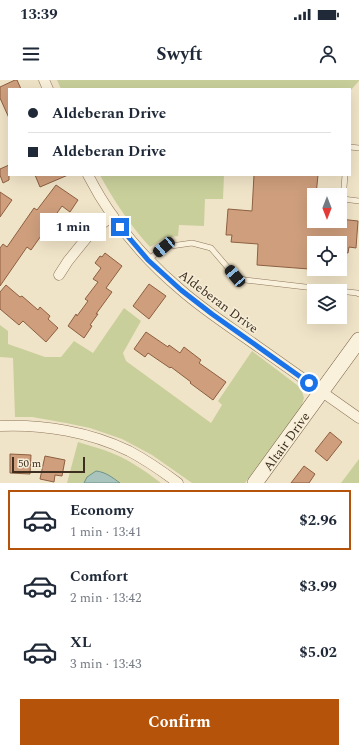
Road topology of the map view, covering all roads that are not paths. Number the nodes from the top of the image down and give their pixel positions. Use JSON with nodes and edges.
{"nodes":[{"id":1,"x":89,"y":176,"type":"edge"},
{"id":2,"x":346,"y":176,"type":"edge"},
{"id":3,"x":359,"y":201,"type":"edge"},
{"id":4,"x":113,"y":216,"type":"junction"},
{"id":5,"x":148,"y":260,"type":"junction"},
{"id":6,"x":59,"y":275,"type":"dead end"},
{"id":7,"x":359,"y":294,"type":"edge"},
{"id":8,"x":359,"y":340,"type":"edge"},
{"id":9,"x":322,"y":392,"type":"junction"},
{"id":10,"x":359,"y":418,"type":"edge"},
{"id":11,"x":0,"y":426,"type":"edge"},
{"id":12,"x":178,"y":483,"type":"edge"},
{"id":13,"x":256,"y":483,"type":"edge"}],
"edges":[{"from":1,"to":4,"type":"street","name":"Aldeberan Drive"},
{"from":2,"to":3,"type":"lane"},
{"from":4,"to":5,"type":"street","name":"Aldeberan Drive"},
{"from":4,"to":6,"type":"street"},
{"from":5,"to":7,"type":"lane"},
{"from":5,"to":9,"type":"street","name":"Aldeberan Drive"},
{"from":8,"to":9,"type":"street","name":"Altair Drive"},
{"from":9,"to":10,"type":"street","name":"Aldeberan Drive"},
{"from":9,"to":13,"type":"street","name":"Altair Drive"},
{"from":11,"to":12,"type":"street"}]}
